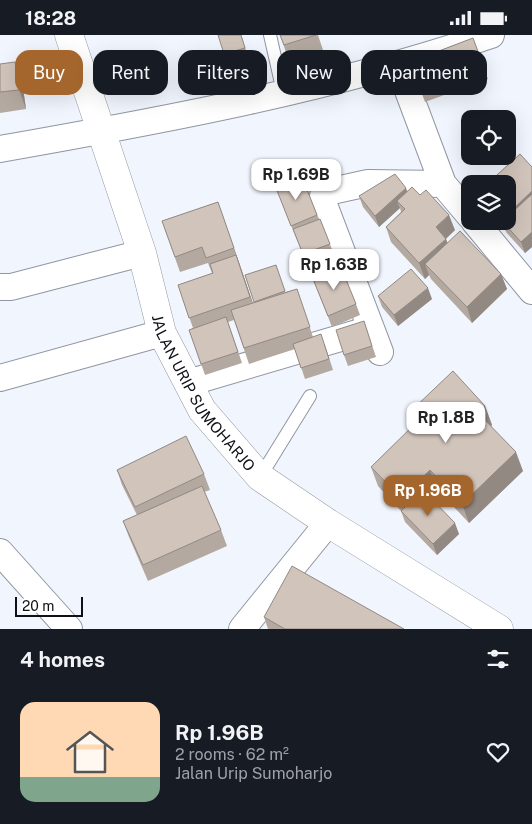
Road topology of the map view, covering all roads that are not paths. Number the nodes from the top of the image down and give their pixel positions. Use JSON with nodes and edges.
{"nodes":[{"id":1,"x":69,"y":35,"type":"edge"},
{"id":2,"x":270,"y":35,"type":"edge"},
{"id":3,"x":491,"y":35,"type":"edge"},
{"id":4,"x":443,"y":50,"type":"edge"},
{"id":5,"x":277,"y":66,"type":"edge"},
{"id":6,"x":277,"y":93,"type":"edge"},
{"id":7,"x":410,"y":95,"type":"edge"},
{"id":8,"x":102,"y":131,"type":"junction"},
{"id":9,"x":0,"y":149,"type":"edge"},
{"id":10,"x":443,"y":183,"type":"junction"},
{"id":11,"x":461,"y":206,"type":"edge"},
{"id":12,"x":481,"y":230,"type":"edge"},
{"id":13,"x":142,"y":253,"type":"junction"},
{"id":14,"x":0,"y":287,"type":"edge"},
{"id":15,"x":532,"y":291,"type":"edge"},
{"id":16,"x":162,"y":333,"type":"junction"},
{"id":17,"x":0,"y":379,"type":"edge"},
{"id":18,"x":188,"y":383,"type":"junction"},
{"id":19,"x":310,"y":395,"type":"dead end"},
{"id":20,"x":260,"y":477,"type":"junction"},
{"id":21,"x":328,"y":523,"type":"junction"},
{"id":22,"x":0,"y":552,"type":"edge"},
{"id":23,"x":69,"y":629,"type":"edge"},
{"id":24,"x":242,"y":629,"type":"edge"},
{"id":25,"x":499,"y":629,"type":"edge"}],
"edges":[{"from":1,"to":8,"type":"main road","name":"JALAN URIP SUMOHARJO"},
{"from":2,"to":5,"type":"lane"},
{"from":3,"to":4,"type":"street"},
{"from":6,"to":8,"type":"street"},
{"from":7,"to":10,"type":"street"},
{"from":8,"to":9,"type":"street"},
{"from":8,"to":13,"type":"main road","name":"JALAN URIP SUMOHARJO"},
{"from":10,"to":11,"type":"street"},
{"from":10,"to":18,"type":"street"},
{"from":12,"to":15,"type":"street"},
{"from":13,"to":14,"type":"street"},
{"from":13,"to":16,"type":"main road","name":"JALAN URIP SUMOHARJO"},
{"from":16,"to":17,"type":"street"},
{"from":16,"to":18,"type":"main road","name":"JALAN URIP SUMOHARJO"},
{"from":18,"to":20,"type":"main road","name":"JALAN URIP SUMOHARJO"},
{"from":19,"to":20,"type":"lane"},
{"from":20,"to":21,"type":"main road","name":"JALAN URIP SUMOHARJO"},
{"from":21,"to":24,"type":"street"},
{"from":21,"to":25,"type":"main road","name":"JALAN URIP SUMOHARJO"},
{"from":22,"to":23,"type":"street"}]}
